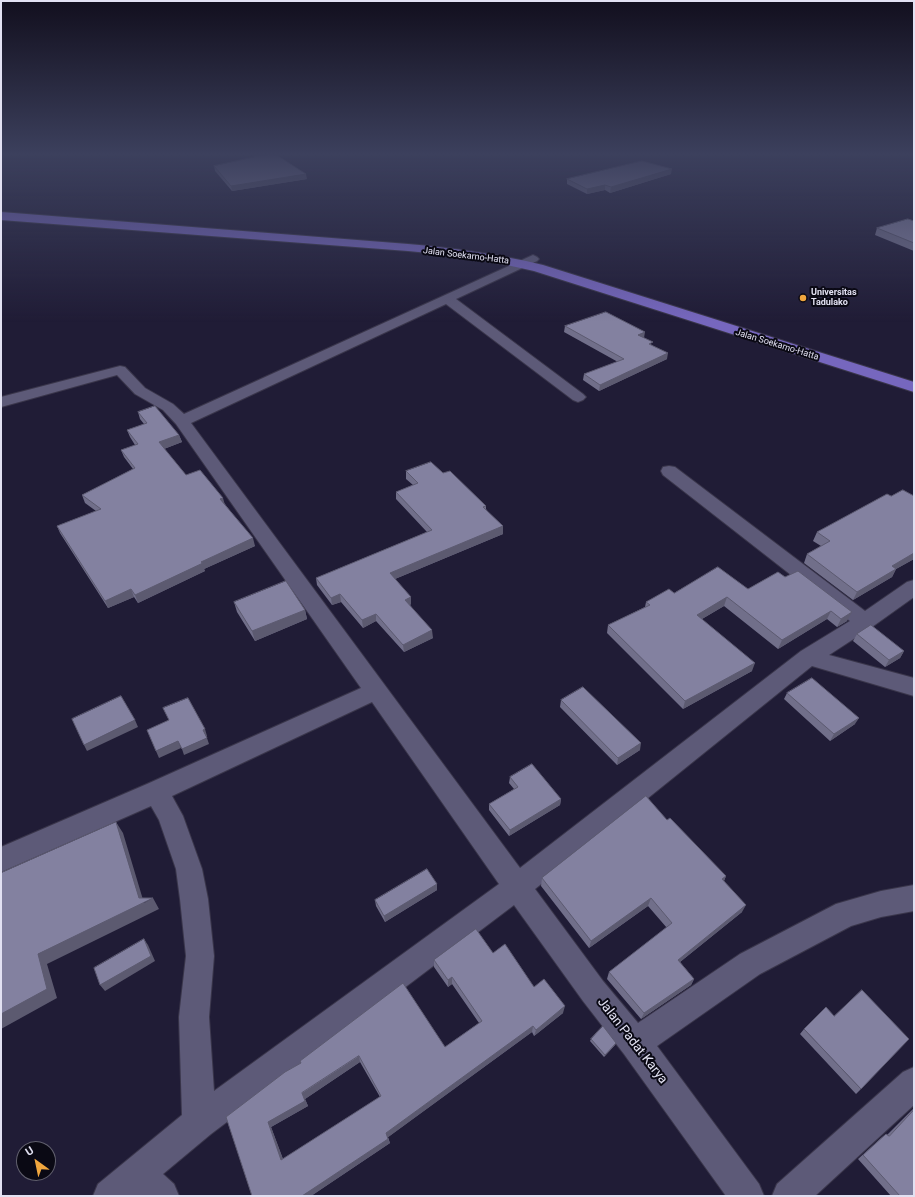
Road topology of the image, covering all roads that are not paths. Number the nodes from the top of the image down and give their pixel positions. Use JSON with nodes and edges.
{"nodes":[{"id":1,"x":9,"y":210,"type":"edge"},
{"id":2,"x":1,"y":216,"type":"edge"},
{"id":3,"x":163,"y":226,"type":"junction"},
{"id":4,"x":528,"y":261,"type":"junction"},
{"id":5,"x":447,"y":299,"type":"junction"},
{"id":6,"x":914,"y":377,"type":"edge"},
{"id":7,"x":914,"y":388,"type":"edge"},
{"id":8,"x":578,"y":397,"type":"dead end"},
{"id":9,"x":1,"y":402,"type":"edge"},
{"id":10,"x":182,"y":420,"type":"junction"},
{"id":11,"x":669,"y":472,"type":"dead end"},
{"id":12,"x":914,"y":587,"type":"edge"},
{"id":13,"x":865,"y":622,"type":"junction"},
{"id":14,"x":809,"y":657,"type":"junction"},
{"id":15,"x":914,"y":687,"type":"edge"},
{"id":16,"x":375,"y":691,"type":"junction"},
{"id":17,"x":156,"y":792,"type":"junction"},
{"id":18,"x":1,"y":860,"type":"edge"},
{"id":19,"x":517,"y":887,"type":"junction"},
{"id":20,"x":914,"y":898,"type":"edge"},
{"id":21,"x":636,"y":1043,"type":"junction"},
{"id":22,"x":914,"y":1083,"type":"edge"},
{"id":23,"x":199,"y":1122,"type":"junction"},
{"id":24,"x":136,"y":1174,"type":"junction"},
{"id":25,"x":110,"y":1196,"type":"edge"},
{"id":26,"x":162,"y":1196,"type":"edge"},
{"id":27,"x":747,"y":1196,"type":"edge"},
{"id":28,"x":789,"y":1196,"type":"edge"}],
"edges":[{"from":1,"to":3,"type":"main road","name":"Jalan Soekarno-Hatta"},
{"from":2,"to":3,"type":"main road","name":"Jalan Soekarno-Hatta"},
{"from":3,"to":4,"type":"main road","name":"Jalan Soekarno-Hatta"},
{"from":4,"to":5,"type":"street"},
{"from":4,"to":6,"type":"main road","name":"Jalan Soekarno-Hatta"},
{"from":4,"to":7,"type":"main road","name":"Jalan Soekarno-Hatta"},
{"from":5,"to":8,"type":"street"},
{"from":5,"to":10,"type":"street"},
{"from":9,"to":10,"type":"street","name":"Jalan Padat Karya"},
{"from":10,"to":16,"type":"street","name":"Jalan Padat Karya"},
{"from":11,"to":13,"type":"street"},
{"from":12,"to":13,"type":"street"},
{"from":13,"to":14,"type":"street"},
{"from":14,"to":15,"type":"street"},
{"from":14,"to":19,"type":"street"},
{"from":16,"to":17,"type":"street"},
{"from":16,"to":19,"type":"street","name":"Jalan Padat Karya"},
{"from":17,"to":18,"type":"street"},
{"from":17,"to":23,"type":"street"},
{"from":19,"to":21,"type":"street","name":"Jalan Padat Karya"},
{"from":19,"to":23,"type":"street"},
{"from":20,"to":21,"type":"street"},
{"from":21,"to":27,"type":"street","name":"Jalan Padat Karya"},
{"from":22,"to":28,"type":"street"},
{"from":23,"to":24,"type":"street"},
{"from":24,"to":25,"type":"street"},
{"from":24,"to":26,"type":"street"}]}
